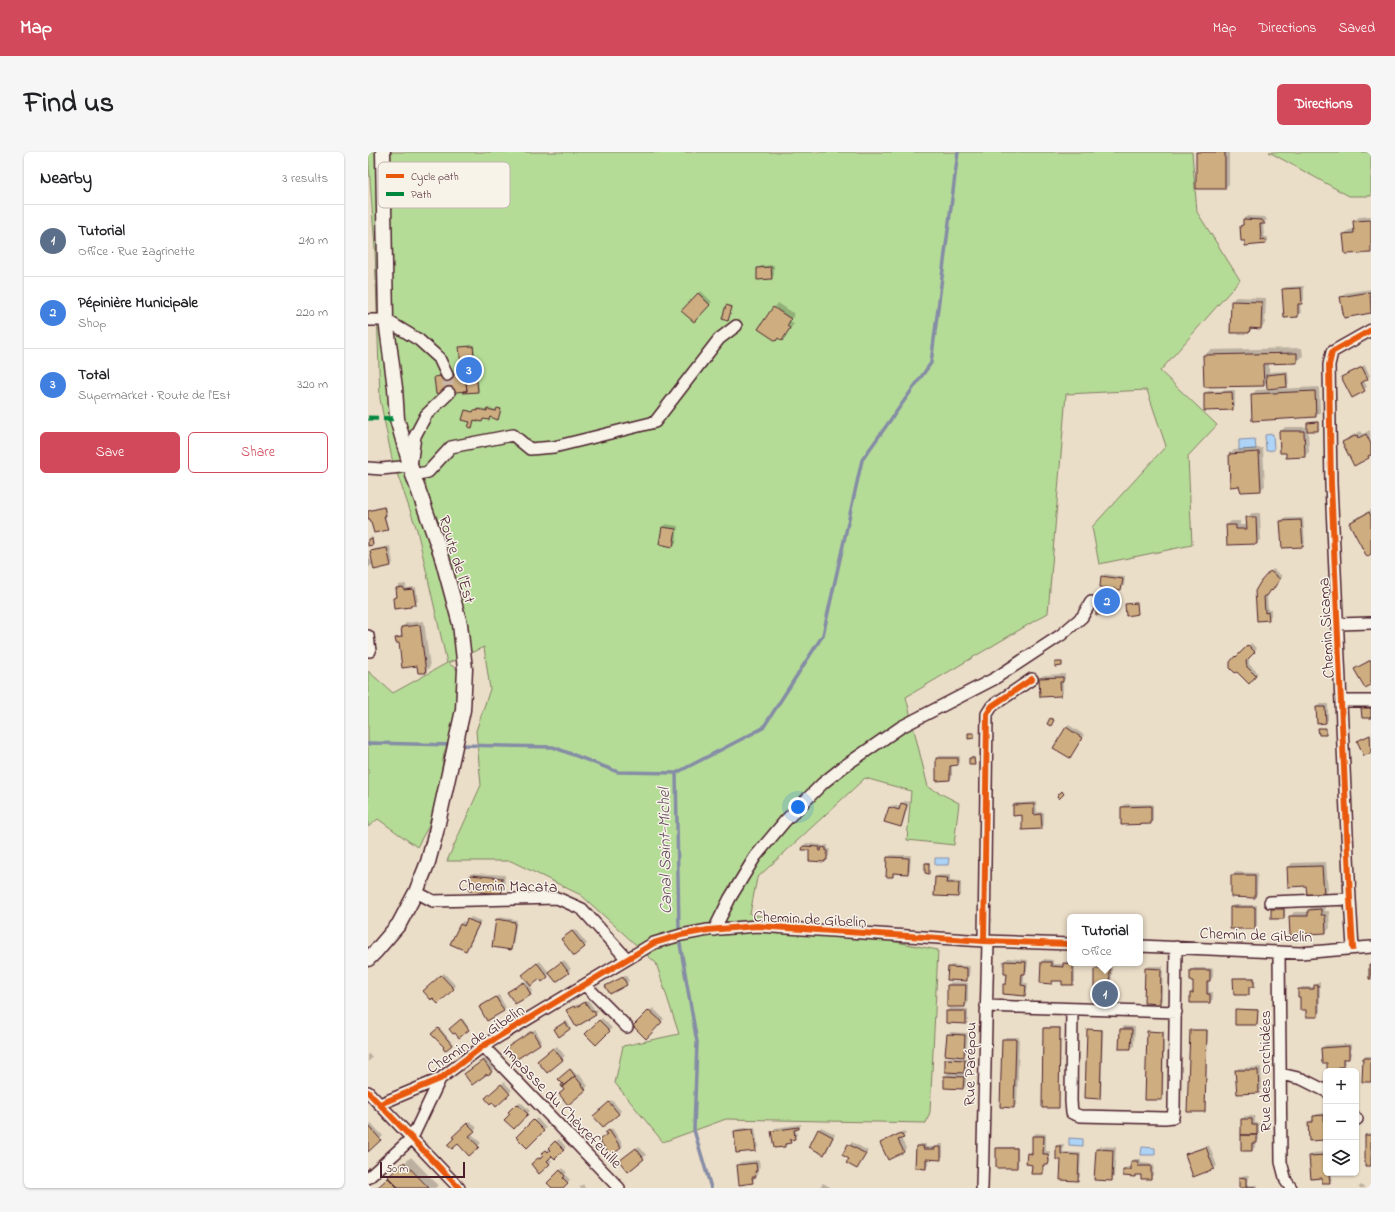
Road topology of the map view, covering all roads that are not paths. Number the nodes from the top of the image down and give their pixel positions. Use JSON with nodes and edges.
{"nodes":[{"id":1,"x":383,"y":152,"type":"edge"},
{"id":2,"x":383,"y":162,"type":"edge"},
{"id":3,"x":384,"y":208,"type":"edge"},
{"id":4,"x":368,"y":320,"type":"edge"},
{"id":5,"x":386,"y":320,"type":"junction"},
{"id":6,"x":736,"y":326,"type":"dead end"},
{"id":7,"x":1371,"y":330,"type":"edge"},
{"id":8,"x":447,"y":375,"type":"tunnel mouth"},
{"id":9,"x":449,"y":392,"type":"dead end"},
{"id":10,"x":368,"y":468,"type":"edge"},
{"id":11,"x":412,"y":471,"type":"junction"},
{"id":12,"x":1091,"y":602,"type":"dead end"},
{"id":13,"x":1371,"y":623,"type":"edge"},
{"id":14,"x":1338,"y":624,"type":"junction"},
{"id":15,"x":368,"y":636,"type":"edge"},
{"id":16,"x":368,"y":651,"type":"edge"},
{"id":17,"x":1032,"y":679,"type":"dead end"},
{"id":18,"x":1341,"y":701,"type":"junction"},
{"id":19,"x":1371,"y":701,"type":"edge"},
{"id":20,"x":416,"y":892,"type":"junction"},
{"id":21,"x":1350,"y":899,"type":"junction"},
{"id":22,"x":1270,"y":902,"type":"dead end"},
{"id":23,"x":714,"y":930,"type":"junction"},
{"id":24,"x":986,"y":941,"type":"junction"},
{"id":25,"x":1067,"y":944,"type":"edge"},
{"id":26,"x":1143,"y":946,"type":"edge"},
{"id":27,"x":1176,"y":947,"type":"junction"},
{"id":28,"x":1371,"y":947,"type":"edge"},
{"id":29,"x":1353,"y":948,"type":"junction"},
{"id":30,"x":1278,"y":952,"type":"junction"},
{"id":31,"x":368,"y":959,"type":"edge"},
{"id":32,"x":627,"y":959,"type":"junction"},
{"id":33,"x":585,"y":985,"type":"junction"},
{"id":34,"x":986,"y":1006,"type":"junction"},
{"id":35,"x":1072,"y":1009,"type":"junction"},
{"id":36,"x":1176,"y":1012,"type":"junction"},
{"id":37,"x":627,"y":1027,"type":"dead end"},
{"id":38,"x":483,"y":1046,"type":"junction"},
{"id":39,"x":1281,"y":1074,"type":"junction"},
{"id":40,"x":440,"y":1079,"type":"junction"},
{"id":41,"x":1323,"y":1090,"type":"edge"},
{"id":42,"x":368,"y":1092,"type":"edge"},
{"id":43,"x":380,"y":1104,"type":"junction"},
{"id":44,"x":412,"y":1138,"type":"junction"},
{"id":45,"x":368,"y":1178,"type":"edge"},
{"id":46,"x":459,"y":1188,"type":"edge"},
{"id":47,"x":619,"y":1188,"type":"edge"},
{"id":48,"x":982,"y":1188,"type":"edge"},
{"id":49,"x":1291,"y":1188,"type":"edge"}],
"edges":[{"from":1,"to":2,"type":"main road","name":"Route de l'Est"},
{"from":3,"to":5,"type":"main road","name":"Route de l'Est"},
{"from":4,"to":5,"type":"street"},
{"from":5,"to":8,"type":"street"},
{"from":5,"to":11,"type":"main road","name":"Route de l'Est"},
{"from":6,"to":11,"type":"street"},
{"from":7,"to":14,"type":"street","name":"Chemin Sicama"},
{"from":9,"to":11,"type":"street"},
{"from":10,"to":11,"type":"street"},
{"from":11,"to":20,"type":"main road","name":"Route de l'Est"},
{"from":12,"to":23,"type":"street"},
{"from":13,"to":14,"type":"street"},
{"from":14,"to":18,"type":"street","name":"Chemin Sicama"},
{"from":15,"to":16,"type":"street"},
{"from":17,"to":24,"type":"street","name":"Rue Parépou"},
{"from":18,"to":19,"type":"street"},
{"from":18,"to":21,"type":"street","name":"Chemin Sicama"},
{"from":20,"to":31,"type":"main road","name":"Route de l'Est"},
{"from":20,"to":32,"type":"street","name":"Chemin Macata"},
{"from":21,"to":22,"type":"street"},
{"from":21,"to":29,"type":"street","name":"Chemin Sicama"},
{"from":23,"to":24,"type":"street","name":"Chemin de Gibelin"},
{"from":23,"to":32,"type":"street","name":"Chemin de Gibelin"},
{"from":24,"to":25,"type":"street","name":"Chemin de Gibelin"},
{"from":24,"to":34,"type":"street","name":"Rue Parépou"},
{"from":26,"to":27,"type":"street","name":"Chemin de Gibelin"},
{"from":27,"to":30,"type":"street","name":"Chemin de Gibelin"},
{"from":27,"to":36,"type":"street"},
{"from":28,"to":29,"type":"street","name":"Chemin de Gibelin"},
{"from":29,"to":30,"type":"street","name":"Chemin de Gibelin"},
{"from":30,"to":39,"type":"street","name":"Rue des Orchidées"},
{"from":32,"to":33,"type":"street","name":"Chemin de Gibelin"},
{"from":33,"to":37,"type":"street"},
{"from":33,"to":38,"type":"street","name":"Chemin de Gibelin"},
{"from":34,"to":35,"type":"street"},
{"from":34,"to":48,"type":"street","name":"Rue Parépou"},
{"from":35,"to":36,"type":"street"},
{"from":35,"to":36,"type":"street"},
{"from":38,"to":40,"type":"street","name":"Chemin de Gibelin"},
{"from":38,"to":47,"type":"street","name":"Impasse du Chèvrefeuille"},
{"from":39,"to":41,"type":"street"},
{"from":39,"to":49,"type":"street","name":"Rue des Orchidées"},
{"from":40,"to":43,"type":"street","name":"Chemin de Gibelin"},
{"from":40,"to":44,"type":"street","name":"Chemin de Gibelin"},
{"from":42,"to":43,"type":"street"},
{"from":43,"to":44,"type":"street"},
{"from":44,"to":45,"type":"street"},
{"from":44,"to":46,"type":"street"}]}
